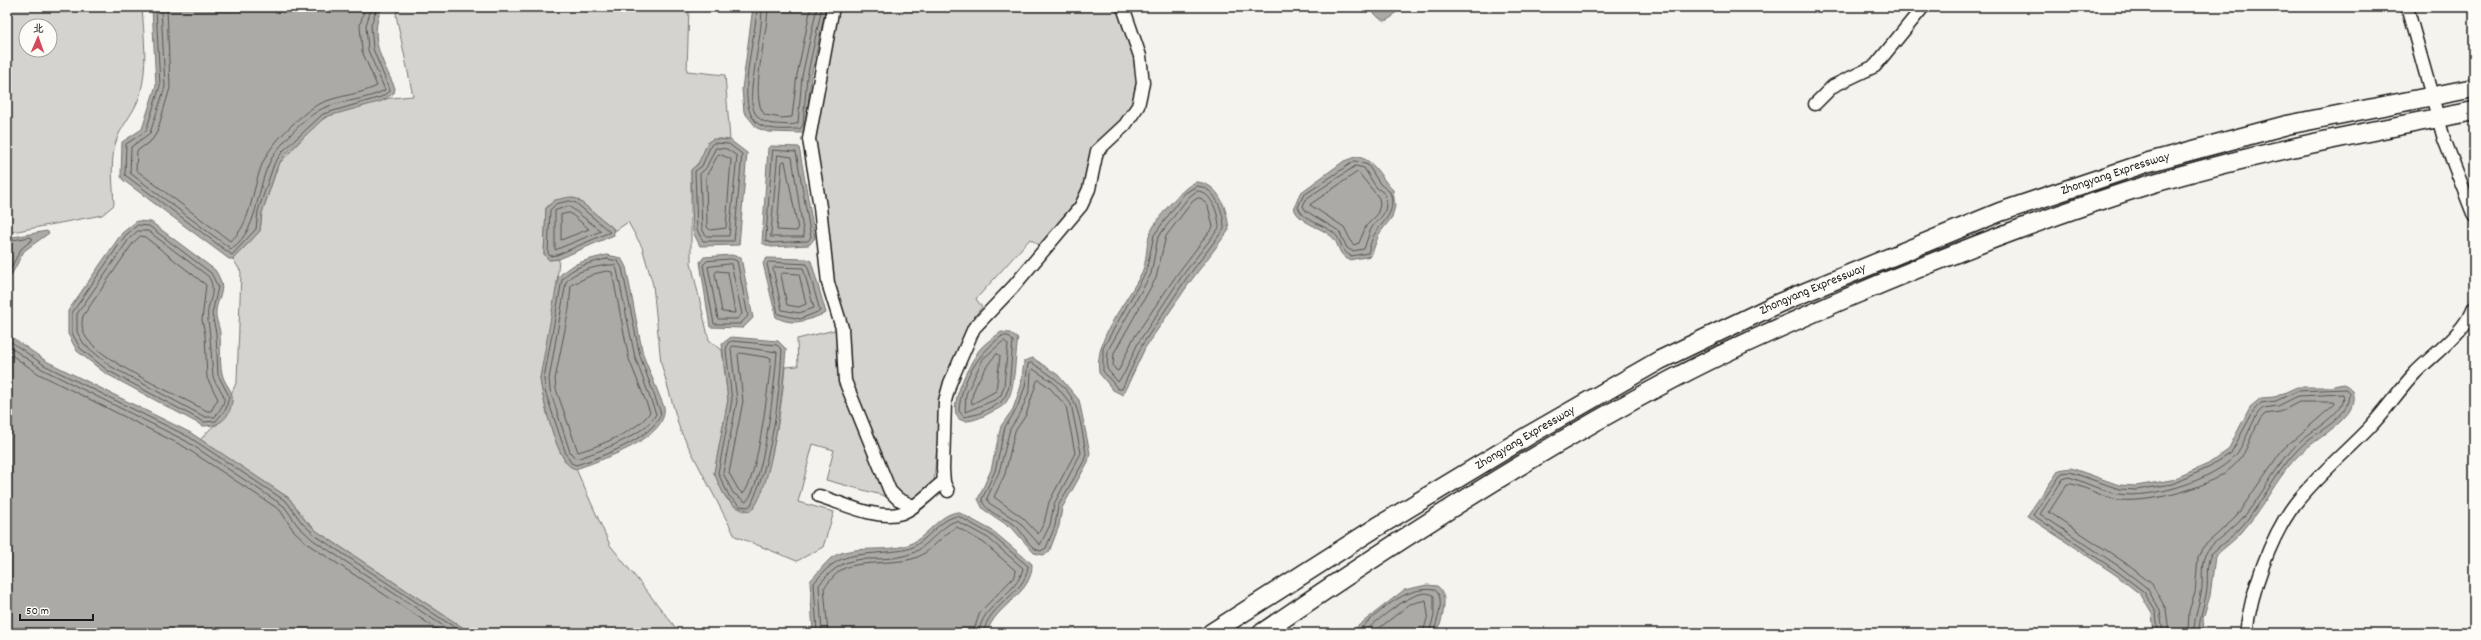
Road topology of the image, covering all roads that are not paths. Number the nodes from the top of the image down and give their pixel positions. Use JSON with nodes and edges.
{"nodes":[{"id":1,"x":832,"y":7,"type":"edge"},
{"id":2,"x":1123,"y":7,"type":"edge"},
{"id":3,"x":1923,"y":7,"type":"edge"},
{"id":4,"x":2407,"y":7,"type":"edge"},
{"id":5,"x":2474,"y":88,"type":"edge"},
{"id":6,"x":2432,"y":96,"type":"junction"},
{"id":7,"x":1815,"y":104,"type":"dead end"},
{"id":8,"x":2474,"y":111,"type":"edge"},
{"id":9,"x":2437,"y":118,"type":"junction"},
{"id":10,"x":2474,"y":216,"type":"edge"},
{"id":11,"x":2474,"y":307,"type":"edge"},
{"id":12,"x":819,"y":496,"type":"dead end"},
{"id":13,"x":913,"y":506,"type":"junction"},
{"id":14,"x":1211,"y":633,"type":"edge"},
{"id":15,"x":1262,"y":633,"type":"edge"},
{"id":16,"x":2246,"y":633,"type":"edge"}],
"edges":[{"from":1,"to":13,"type":"street"},
{"from":2,"to":13,"type":"street"},
{"from":3,"to":7,"type":"street"},
{"from":4,"to":6,"type":"street"},
{"from":5,"to":6,"type":"highway","name":"Zhongyang Expressway"},
{"from":6,"to":9,"type":"street"},
{"from":6,"to":14,"type":"highway","name":"Zhongyang Expressway"},
{"from":8,"to":9,"type":"highway","name":"Zhongyang Expressway"},
{"from":9,"to":10,"type":"street"},
{"from":9,"to":15,"type":"highway","name":"Zhongyang Expressway"},
{"from":11,"to":16,"type":"street"},
{"from":12,"to":13,"type":"street"}]}
